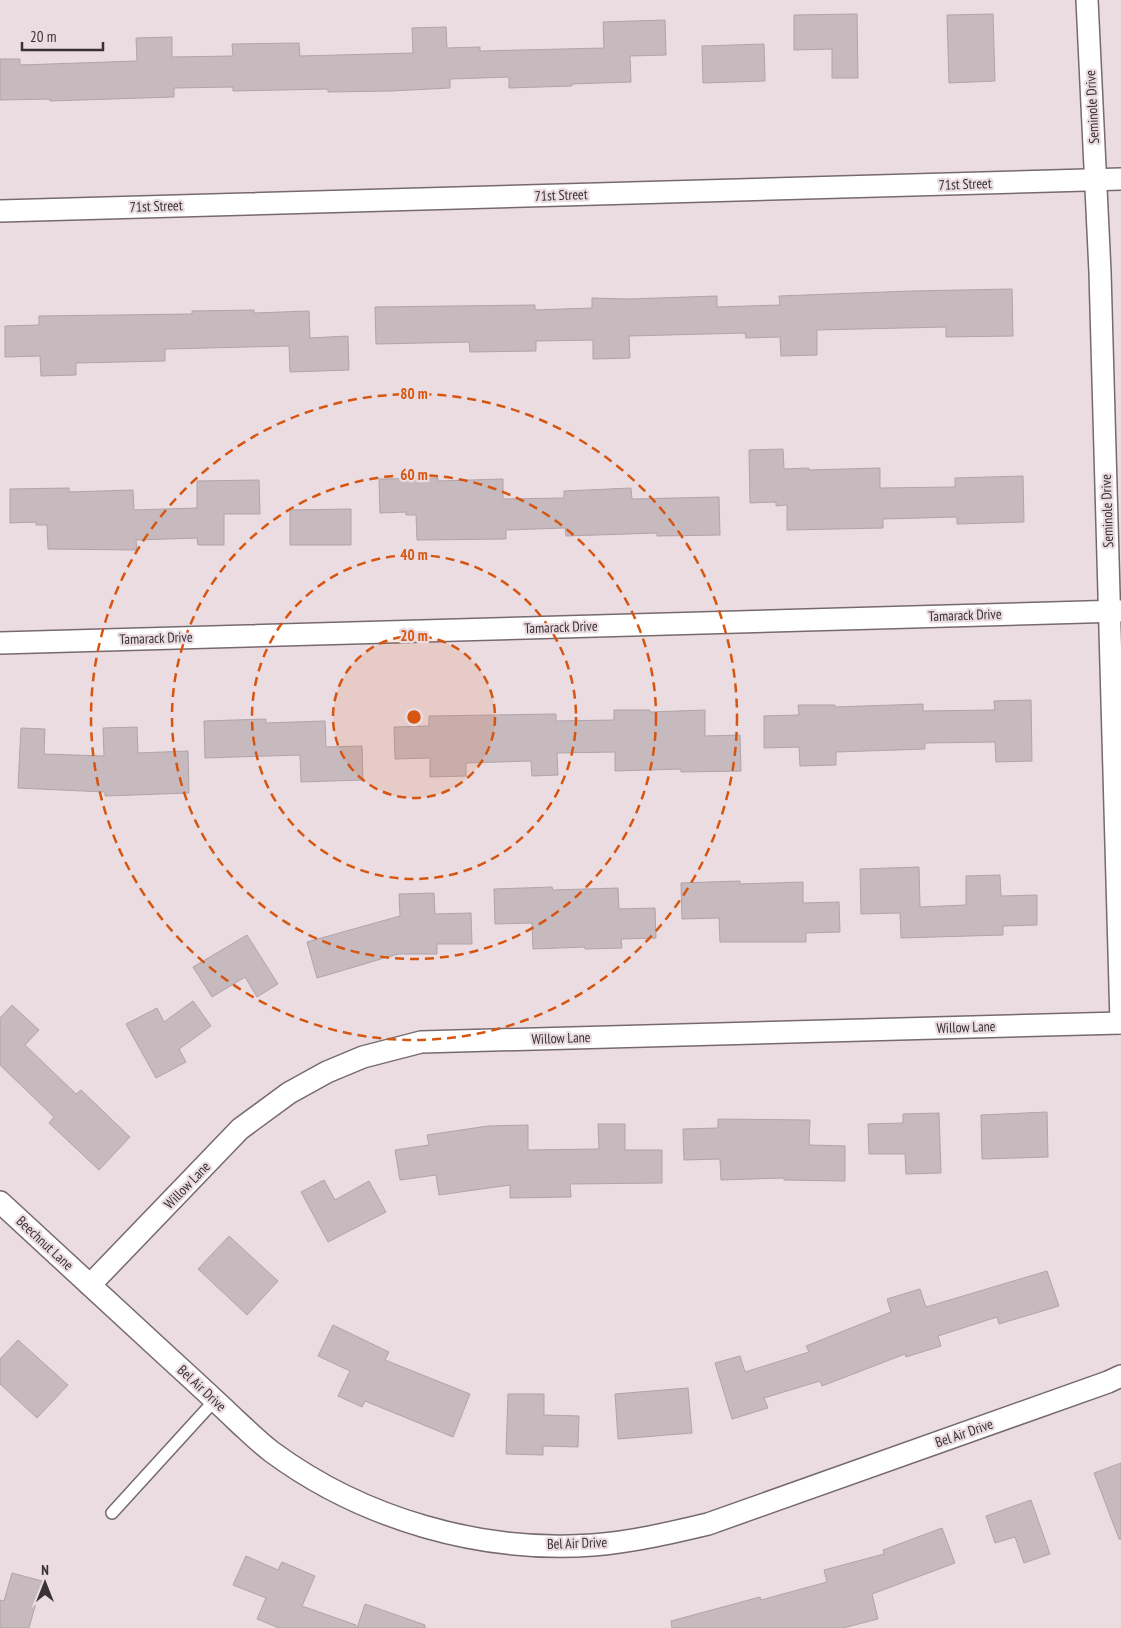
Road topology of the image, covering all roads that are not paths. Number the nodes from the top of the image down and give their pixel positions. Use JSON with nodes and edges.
{"nodes":[{"id":1,"x":1087,"y":0,"type":"edge"},
{"id":2,"x":1121,"y":179,"type":"edge"},
{"id":3,"x":1096,"y":180,"type":"junction"},
{"id":4,"x":0,"y":211,"type":"edge"},
{"id":5,"x":1115,"y":611,"type":"edge"},
{"id":6,"x":0,"y":643,"type":"edge"},
{"id":7,"x":1121,"y":1023,"type":"edge"},
{"id":8,"x":0,"y":1202,"type":"edge"},
{"id":9,"x":90,"y":1285,"type":"junction"},
{"id":10,"x":1121,"y":1376,"type":"edge"},
{"id":11,"x":215,"y":1400,"type":"junction"},
{"id":12,"x":112,"y":1513,"type":"dead end"}],
"edges":[{"from":1,"to":3,"type":"street","name":"Seminole Drive"},
{"from":2,"to":3,"type":"street","name":"71st Street"},
{"from":3,"to":4,"type":"street","name":"71st Street"},
{"from":3,"to":5,"type":"street","name":"Seminole Drive"},
{"from":5,"to":6,"type":"street","name":"Tamarack Drive"},
{"from":5,"to":7,"type":"street","name":"Seminole Drive"},
{"from":7,"to":9,"type":"street","name":"Willow Lane"},
{"from":8,"to":9,"type":"street","name":"Beechnut Lane"},
{"from":9,"to":11,"type":"street","name":"Bel Air Drive"},
{"from":10,"to":11,"type":"street","name":"Bel Air Drive"},
{"from":11,"to":12,"type":"lane"}]}
